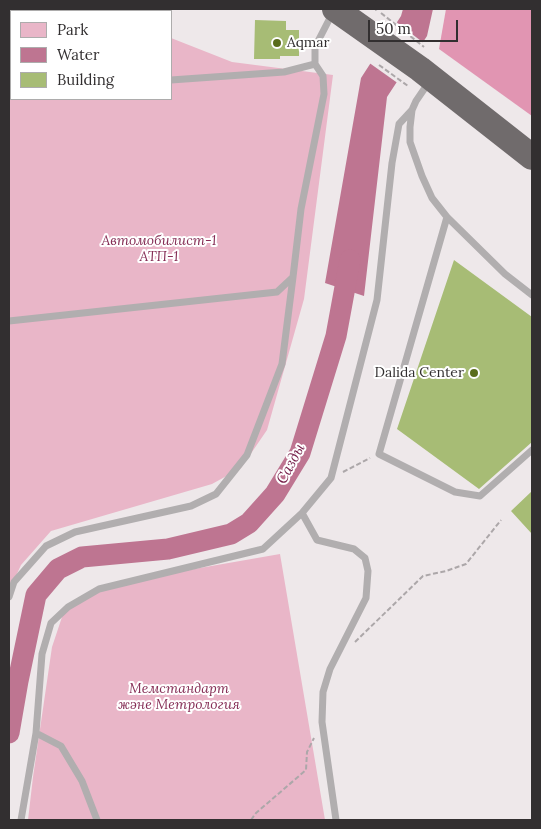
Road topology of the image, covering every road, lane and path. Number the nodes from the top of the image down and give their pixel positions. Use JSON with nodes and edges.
{"nodes":[{"id":1,"x":335,"y":9,"type":"edge"},
{"id":2,"x":375,"y":15,"type":"edge"},
{"id":3,"x":315,"y":64,"type":"junction"},
{"id":4,"x":378,"y":64,"type":"dead end"},
{"id":5,"x":421,"y":70,"type":"junction"},
{"id":6,"x":172,"y":80,"type":"edge"},
{"id":7,"x":412,"y":110,"type":"junction"},
{"id":8,"x":532,"y":157,"type":"edge"},
{"id":9,"x":447,"y":217,"type":"junction"},
{"id":10,"x":293,"y":277,"type":"junction"},
{"id":11,"x":532,"y":295,"type":"edge"},
{"id":12,"x":9,"y":321,"type":"edge"},
{"id":13,"x":532,"y":450,"type":"edge"},
{"id":14,"x":379,"y":454,"type":"junction"},
{"id":15,"x":331,"y":478,"type":"junction"},
{"id":16,"x":302,"y":513,"type":"junction"},
{"id":17,"x":501,"y":520,"type":"dead end"},
{"id":18,"x":9,"y":597,"type":"edge"},
{"id":19,"x":354,"y":643,"type":"dead end"},
{"id":20,"x":322,"y":722,"type":"junction"},
{"id":21,"x":36,"y":733,"type":"junction"},
{"id":22,"x":21,"y":820,"type":"edge"},
{"id":23,"x":97,"y":820,"type":"edge"},
{"id":24,"x":251,"y":820,"type":"edge"},
{"id":25,"x":336,"y":820,"type":"edge"}],
"edges":[{"from":1,"to":2,"type":"highway"},
{"from":1,"to":3,"type":"lane"},
{"from":2,"to":5,"type":"highway"},
{"from":2,"to":5,"type":"path"},
{"from":3,"to":6,"type":"lane"},
{"from":3,"to":10,"type":"lane"},
{"from":4,"to":5,"type":"path"},
{"from":5,"to":7,"type":"lane"},
{"from":5,"to":8,"type":"highway"},
{"from":7,"to":9,"type":"lane"},
{"from":7,"to":15,"type":"lane"},
{"from":9,"to":11,"type":"lane"},
{"from":9,"to":14,"type":"lane"},
{"from":10,"to":12,"type":"lane"},
{"from":10,"to":18,"type":"lane"},
{"from":13,"to":14,"type":"lane"},
{"from":14,"to":15,"type":"path"},
{"from":15,"to":16,"type":"lane"},
{"from":16,"to":20,"type":"lane"},
{"from":16,"to":21,"type":"lane"},
{"from":17,"to":19,"type":"path"},
{"from":20,"to":24,"type":"path"},
{"from":20,"to":25,"type":"lane"},
{"from":21,"to":22,"type":"lane"},
{"from":21,"to":23,"type":"lane"}]}
